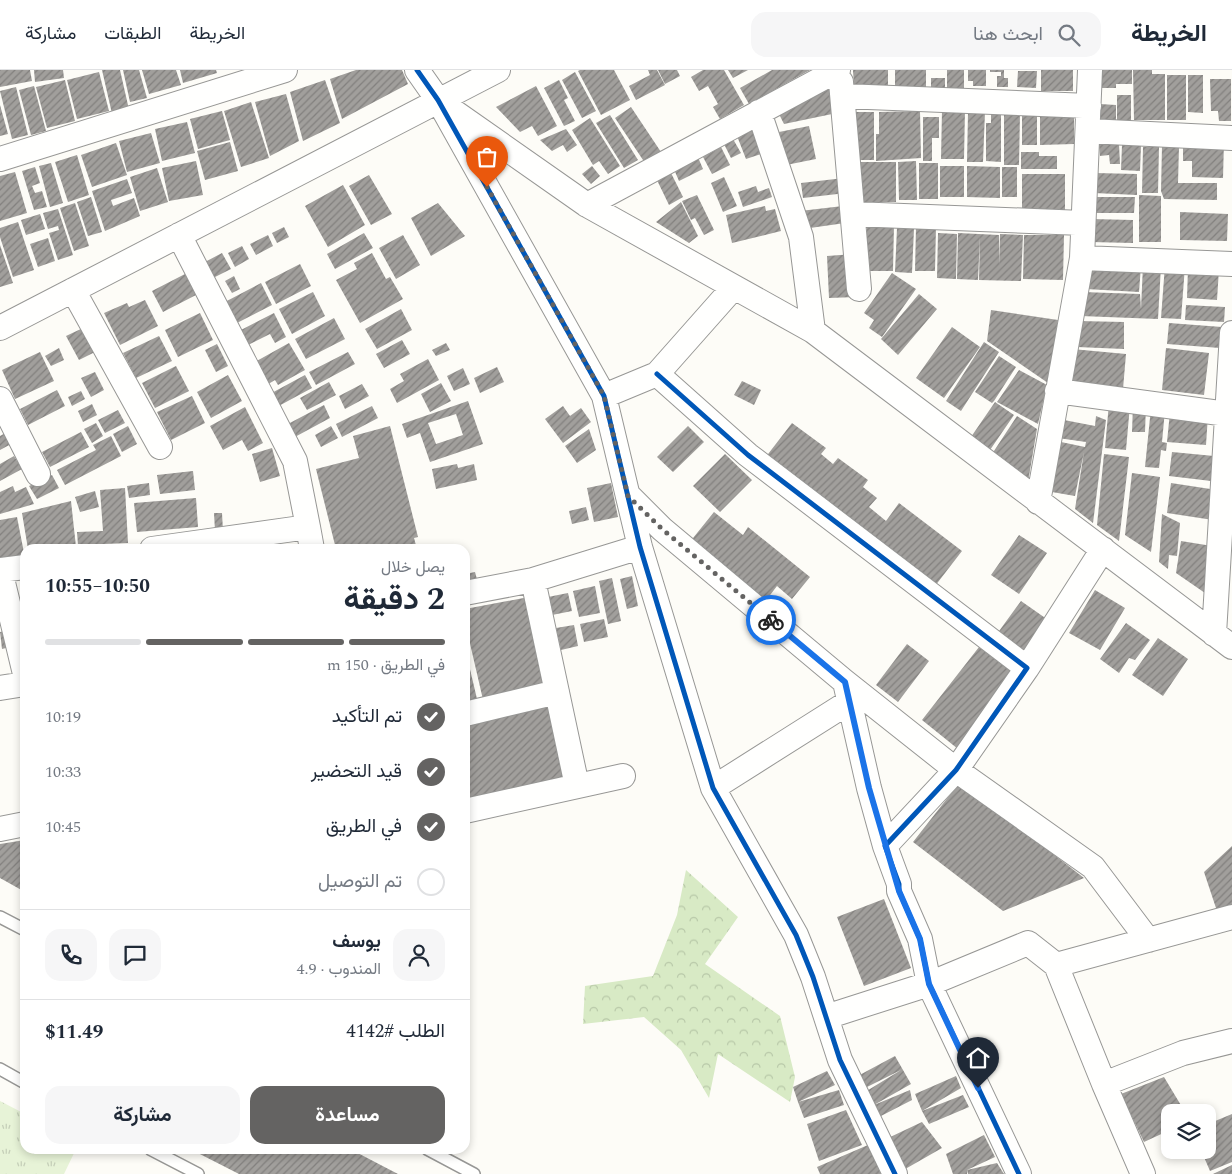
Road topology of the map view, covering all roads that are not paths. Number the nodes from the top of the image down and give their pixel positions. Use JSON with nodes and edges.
{"nodes":[{"id":1,"x":285,"y":70,"type":"edge"},
{"id":2,"x":417,"y":70,"type":"edge"},
{"id":3,"x":498,"y":70,"type":"edge"},
{"id":4,"x":839,"y":70,"type":"edge"},
{"id":5,"x":1090,"y":70,"type":"edge"},
{"id":6,"x":842,"y":96,"type":"junction"},
{"id":7,"x":438,"y":100,"type":"junction"},
{"id":8,"x":1089,"y":106,"type":"junction"},
{"id":9,"x":759,"y":112,"type":"junction"},
{"id":10,"x":1088,"y":131,"type":"junction"},
{"id":11,"x":1232,"y":138,"type":"edge"},
{"id":12,"x":0,"y":159,"type":"edge"},
{"id":13,"x":588,"y":205,"type":"junction"},
{"id":14,"x":853,"y":214,"type":"junction"},
{"id":15,"x":1083,"y":223,"type":"junction"},
{"id":16,"x":179,"y":235,"type":"junction"},
{"id":17,"x":1082,"y":258,"type":"junction"},
{"id":18,"x":1232,"y":264,"type":"edge"},
{"id":19,"x":734,"y":287,"type":"junction"},
{"id":20,"x":859,"y":289,"type":"dead end"},
{"id":21,"x":73,"y":290,"type":"junction"},
{"id":22,"x":0,"y":328,"type":"edge"},
{"id":23,"x":813,"y":331,"type":"junction"},
{"id":24,"x":1232,"y":333,"type":"edge"},
{"id":25,"x":657,"y":374,"type":"junction"},
{"id":26,"x":1058,"y":391,"type":"junction"},
{"id":27,"x":604,"y":396,"type":"junction"},
{"id":28,"x":0,"y":399,"type":"edge"},
{"id":29,"x":1227,"y":414,"type":"junction"},
{"id":30,"x":160,"y":447,"type":"dead end"},
{"id":31,"x":38,"y":474,"type":"dead end"},
{"id":32,"x":628,"y":496,"type":"junction"},
{"id":33,"x":1038,"y":502,"type":"junction"},
{"id":34,"x":310,"y":538,"type":"edge"},
{"id":35,"x":224,"y":544,"type":"edge"},
{"id":36,"x":640,"y":547,"type":"junction"},
{"id":37,"x":1104,"y":549,"type":"junction"},
{"id":38,"x":20,"y":568,"type":"edge"},
{"id":39,"x":0,"y":570,"type":"edge"},
{"id":40,"x":533,"y":580,"type":"junction"},
{"id":41,"x":470,"y":592,"type":"edge"},
{"id":42,"x":1223,"y":640,"type":"edge"},
{"id":43,"x":20,"y":653,"type":"edge"},
{"id":44,"x":1027,"y":668,"type":"junction"},
{"id":45,"x":20,"y":685,"type":"edge"},
{"id":46,"x":0,"y":688,"type":"edge"},
{"id":47,"x":557,"y":692,"type":"junction"},
{"id":48,"x":847,"y":692,"type":"junction"},
{"id":49,"x":470,"y":713,"type":"edge"},
{"id":50,"x":956,"y":770,"type":"junction"},
{"id":51,"x":623,"y":776,"type":"dead end"},
{"id":52,"x":577,"y":786,"type":"junction"},
{"id":53,"x":713,"y":788,"type":"junction"},
{"id":54,"x":470,"y":810,"type":"edge"},
{"id":55,"x":20,"y":825,"type":"edge"},
{"id":56,"x":0,"y":828,"type":"edge"},
{"id":57,"x":885,"y":846,"type":"junction"},
{"id":58,"x":0,"y":917,"type":"edge"},
{"id":59,"x":1232,"y":917,"type":"edge"},
{"id":60,"x":20,"y":927,"type":"edge"},
{"id":61,"x":1148,"y":940,"type":"junction"},
{"id":62,"x":1056,"y":965,"type":"junction"},
{"id":63,"x":929,"y":984,"type":"junction"},
{"id":64,"x":826,"y":1017,"type":"junction"},
{"id":65,"x":1232,"y":1041,"type":"edge"},
{"id":66,"x":0,"y":1070,"type":"edge"},
{"id":67,"x":20,"y":1080,"type":"edge"},
{"id":68,"x":1104,"y":1084,"type":"junction"},
{"id":69,"x":160,"y":1154,"type":"edge"},
{"id":70,"x":436,"y":1154,"type":"edge"},
{"id":71,"x":198,"y":1174,"type":"edge"},
{"id":72,"x":474,"y":1174,"type":"edge"},
{"id":73,"x":895,"y":1174,"type":"edge"},
{"id":74,"x":1019,"y":1174,"type":"edge"},
{"id":75,"x":1143,"y":1174,"type":"edge"}],
"edges":[{"from":1,"to":12,"type":"street"},
{"from":2,"to":7,"type":"street"},
{"from":3,"to":7,"type":"street"},
{"from":4,"to":6,"type":"street"},
{"from":4,"to":9,"type":"street"},
{"from":5,"to":8,"type":"street"},
{"from":6,"to":8,"type":"street"},
{"from":6,"to":14,"type":"street"},
{"from":7,"to":13,"type":"street"},
{"from":7,"to":16,"type":"street"},
{"from":7,"to":27,"type":"street"},
{"from":8,"to":10,"type":"street"},
{"from":9,"to":13,"type":"street"},
{"from":9,"to":23,"type":"street"},
{"from":10,"to":11,"type":"street"},
{"from":10,"to":15,"type":"street"},
{"from":13,"to":19,"type":"street"},
{"from":14,"to":15,"type":"street"},
{"from":14,"to":20,"type":"street"},
{"from":15,"to":17,"type":"street"},
{"from":16,"to":21,"type":"street"},
{"from":16,"to":34,"type":"street"},
{"from":17,"to":18,"type":"street"},
{"from":17,"to":26,"type":"street"},
{"from":19,"to":23,"type":"street"},
{"from":19,"to":25,"type":"street"},
{"from":21,"to":22,"type":"street"},
{"from":21,"to":30,"type":"street"},
{"from":23,"to":33,"type":"street"},
{"from":24,"to":29,"type":"street"},
{"from":25,"to":27,"type":"street"},
{"from":25,"to":44,"type":"street"},
{"from":26,"to":29,"type":"street"},
{"from":26,"to":33,"type":"street"},
{"from":27,"to":32,"type":"street"},
{"from":28,"to":31,"type":"street"},
{"from":29,"to":42,"type":"street"},
{"from":32,"to":36,"type":"street"},
{"from":32,"to":48,"type":"street"},
{"from":33,"to":37,"type":"street"},
{"from":34,"to":35,"type":"street"},
{"from":36,"to":40,"type":"street"},
{"from":36,"to":53,"type":"street"},
{"from":37,"to":42,"type":"street"},
{"from":37,"to":44,"type":"street"},
{"from":38,"to":39,"type":"street"},
{"from":39,"to":43,"type":"street"},
{"from":40,"to":41,"type":"street"},
{"from":40,"to":47,"type":"street"},
{"from":44,"to":50,"type":"street"},
{"from":45,"to":46,"type":"street"},
{"from":47,"to":49,"type":"street"},
{"from":47,"to":52,"type":"street"},
{"from":48,"to":50,"type":"street"},
{"from":48,"to":53,"type":"street"},
{"from":48,"to":57,"type":"street"},
{"from":50,"to":57,"type":"street"},
{"from":50,"to":61,"type":"street"},
{"from":51,"to":52,"type":"street"},
{"from":52,"to":54,"type":"street"},
{"from":53,"to":64,"type":"street"},
{"from":55,"to":56,"type":"street"},
{"from":57,"to":63,"type":"street"},
{"from":58,"to":60,"type":"lane"},
{"from":59,"to":61,"type":"street"},
{"from":61,"to":62,"type":"street"},
{"from":62,"to":63,"type":"street"},
{"from":62,"to":68,"type":"street"},
{"from":63,"to":64,"type":"street"},
{"from":63,"to":74,"type":"street"},
{"from":64,"to":73,"type":"street"},
{"from":65,"to":68,"type":"street"},
{"from":66,"to":67,"type":"lane"},
{"from":68,"to":75,"type":"street"},
{"from":69,"to":71,"type":"lane"},
{"from":70,"to":72,"type":"lane"}]}
